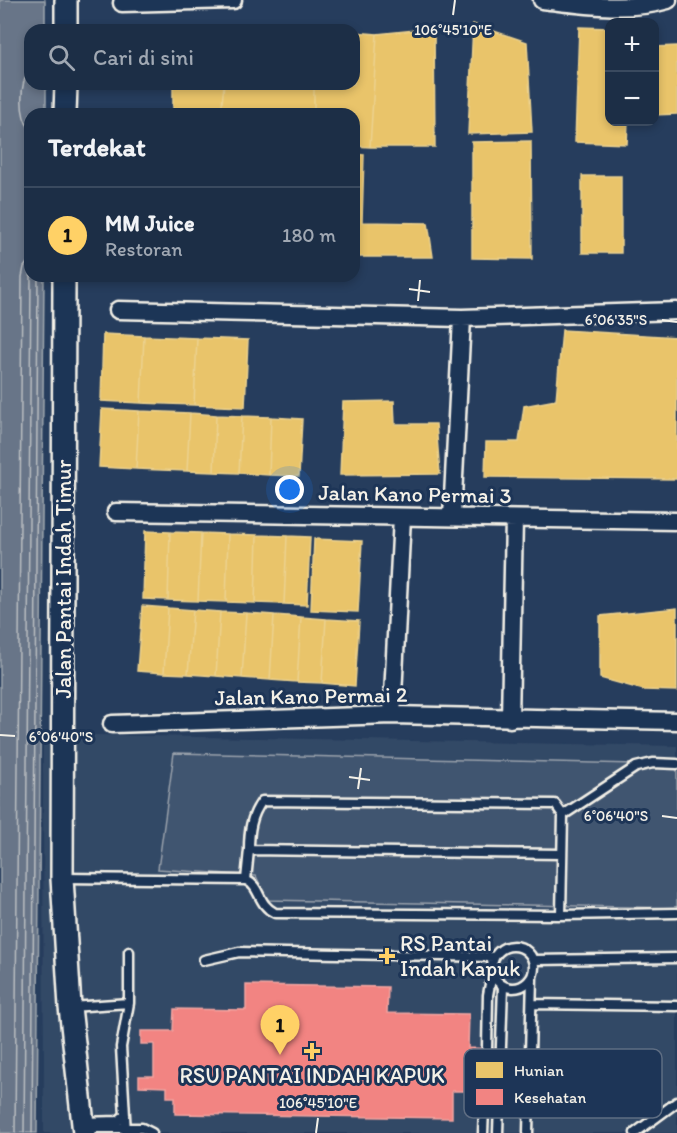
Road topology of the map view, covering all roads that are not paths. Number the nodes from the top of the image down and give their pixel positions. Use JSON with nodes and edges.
{"nodes":[{"id":1,"x":66,"y":0,"type":"edge"},
{"id":2,"x":233,"y":0,"type":"edge"},
{"id":3,"x":542,"y":0,"type":"edge"},
{"id":4,"x":668,"y":0,"type":"edge"},
{"id":5,"x":122,"y":3,"type":"dead end"},
{"id":6,"x":66,"y":24,"type":"edge"},
{"id":7,"x":66,"y":90,"type":"edge"},
{"id":8,"x":66,"y":108,"type":"edge"},
{"id":9,"x":64,"y":282,"type":"edge"},
{"id":10,"x":118,"y":310,"type":"dead end"},
{"id":11,"x":677,"y":311,"type":"edge"},
{"id":12,"x":462,"y":318,"type":"junction"},
{"id":13,"x":116,"y":512,"type":"dead end"},
{"id":14,"x":402,"y":516,"type":"junction"},
{"id":15,"x":453,"y":517,"type":"junction"},
{"id":16,"x":514,"y":519,"type":"junction"},
{"id":17,"x":677,"y":521,"type":"edge"},
{"id":18,"x":393,"y":715,"type":"junction"},
{"id":19,"x":510,"y":719,"type":"junction"},
{"id":20,"x":677,"y":721,"type":"edge"},
{"id":21,"x":112,"y":724,"type":"dead end"},
{"id":22,"x":677,"y":764,"type":"edge"},
{"id":23,"x":563,"y":815,"type":"junction"},
{"id":24,"x":249,"y":850,"type":"junction"},
{"id":25,"x":562,"y":854,"type":"junction"},
{"id":26,"x":62,"y":878,"type":"junction"},
{"id":27,"x":246,"y":880,"type":"junction"},
{"id":28,"x":677,"y":913,"type":"edge"},
{"id":29,"x":561,"y":915,"type":"junction"},
{"id":30,"x":129,"y":952,"type":"dead end"},
{"id":31,"x":494,"y":957,"type":"junction"},
{"id":32,"x":677,"y":958,"type":"edge"},
{"id":33,"x":204,"y":960,"type":"dead end"},
{"id":34,"x":534,"y":960,"type":"junction"},
{"id":35,"x":492,"y":973,"type":"junction"},
{"id":36,"x":532,"y":976,"type":"junction"},
{"id":37,"x":503,"y":986,"type":"junction"},
{"id":38,"x":129,"y":1003,"type":"junction"},
{"id":39,"x":532,"y":1004,"type":"junction"},
{"id":40,"x":677,"y":1005,"type":"edge"},
{"id":41,"x":70,"y":1007,"type":"junction"},
{"id":42,"x":487,"y":1049,"type":"dead end"},
{"id":43,"x":501,"y":1049,"type":"edge"},
{"id":44,"x":531,"y":1049,"type":"edge"},
{"id":45,"x":677,"y":1102,"type":"edge"},
{"id":46,"x":662,"y":1113,"type":"edge"},
{"id":47,"x":125,"y":1115,"type":"junction"},
{"id":48,"x":484,"y":1118,"type":"edge"},
{"id":49,"x":499,"y":1118,"type":"edge"},
{"id":50,"x":528,"y":1118,"type":"edge"},
{"id":51,"x":655,"y":1118,"type":"edge"},
{"id":52,"x":83,"y":1128,"type":"edge"},
{"id":53,"x":126,"y":1130,"type":"edge"},
{"id":54,"x":152,"y":1133,"type":"edge"},
{"id":55,"x":483,"y":1133,"type":"edge"},
{"id":56,"x":498,"y":1133,"type":"edge"},
{"id":57,"x":528,"y":1133,"type":"edge"},
{"id":58,"x":635,"y":1133,"type":"edge"}],
"edges":[{"from":1,"to":6,"type":"street"},
{"from":2,"to":5,"type":"street"},
{"from":3,"to":4,"type":"street"},
{"from":7,"to":8,"type":"street"},
{"from":9,"to":26,"type":"street","name":"Jalan Pantai Indah Timur"},
{"from":10,"to":12,"type":"street"},
{"from":11,"to":12,"type":"street"},
{"from":12,"to":15,"type":"street"},
{"from":13,"to":14,"type":"street","name":"Jalan Kano Permai 3"},
{"from":14,"to":15,"type":"street","name":"Jalan Kano Permai 3"},
{"from":14,"to":18,"type":"street"},
{"from":15,"to":16,"type":"street","name":"Jalan Kano Permai 3"},
{"from":16,"to":17,"type":"street","name":"Jalan Kano Permai 3"},
{"from":16,"to":19,"type":"street"},
{"from":18,"to":19,"type":"street","name":"Jalan Kano Permai 2"},
{"from":18,"to":21,"type":"street","name":"Jalan Kano Permai 2"},
{"from":19,"to":20,"type":"street","name":"Jalan Kano Permai 2"},
{"from":22,"to":23,"type":"lane"},
{"from":23,"to":24,"type":"lane"},
{"from":23,"to":25,"type":"lane"},
{"from":24,"to":25,"type":"lane"},
{"from":24,"to":27,"type":"lane"},
{"from":25,"to":29,"type":"lane"},
{"from":26,"to":27,"type":"lane"},
{"from":26,"to":41,"type":"street","name":"Jalan Pantai Indah Timur"},
{"from":27,"to":29,"type":"lane"},
{"from":28,"to":29,"type":"lane"},
{"from":30,"to":38,"type":"lane"},
{"from":31,"to":33,"type":"lane"},
{"from":31,"to":34,"type":"lane"},
{"from":31,"to":35,"type":"lane"},
{"from":32,"to":34,"type":"lane"},
{"from":34,"to":36,"type":"lane"},
{"from":35,"to":37,"type":"lane"},
{"from":35,"to":42,"type":"lane"},
{"from":36,"to":37,"type":"lane"},
{"from":36,"to":39,"type":"lane"},
{"from":37,"to":43,"type":"lane"},
{"from":38,"to":41,"type":"lane"},
{"from":38,"to":47,"type":"lane"},
{"from":39,"to":40,"type":"lane"},
{"from":39,"to":44,"type":"lane"},
{"from":41,"to":52,"type":"street","name":"Jalan Pantai Indah Timur"},
{"from":45,"to":46,"type":"lane"},
{"from":47,"to":52,"type":"lane"},
{"from":47,"to":53,"type":"lane"},
{"from":48,"to":55,"type":"lane"},
{"from":49,"to":56,"type":"lane"},
{"from":50,"to":57,"type":"lane"},
{"from":51,"to":58,"type":"lane"},
{"from":52,"to":53,"type":"lane"},
{"from":53,"to":54,"type":"lane"}]}
